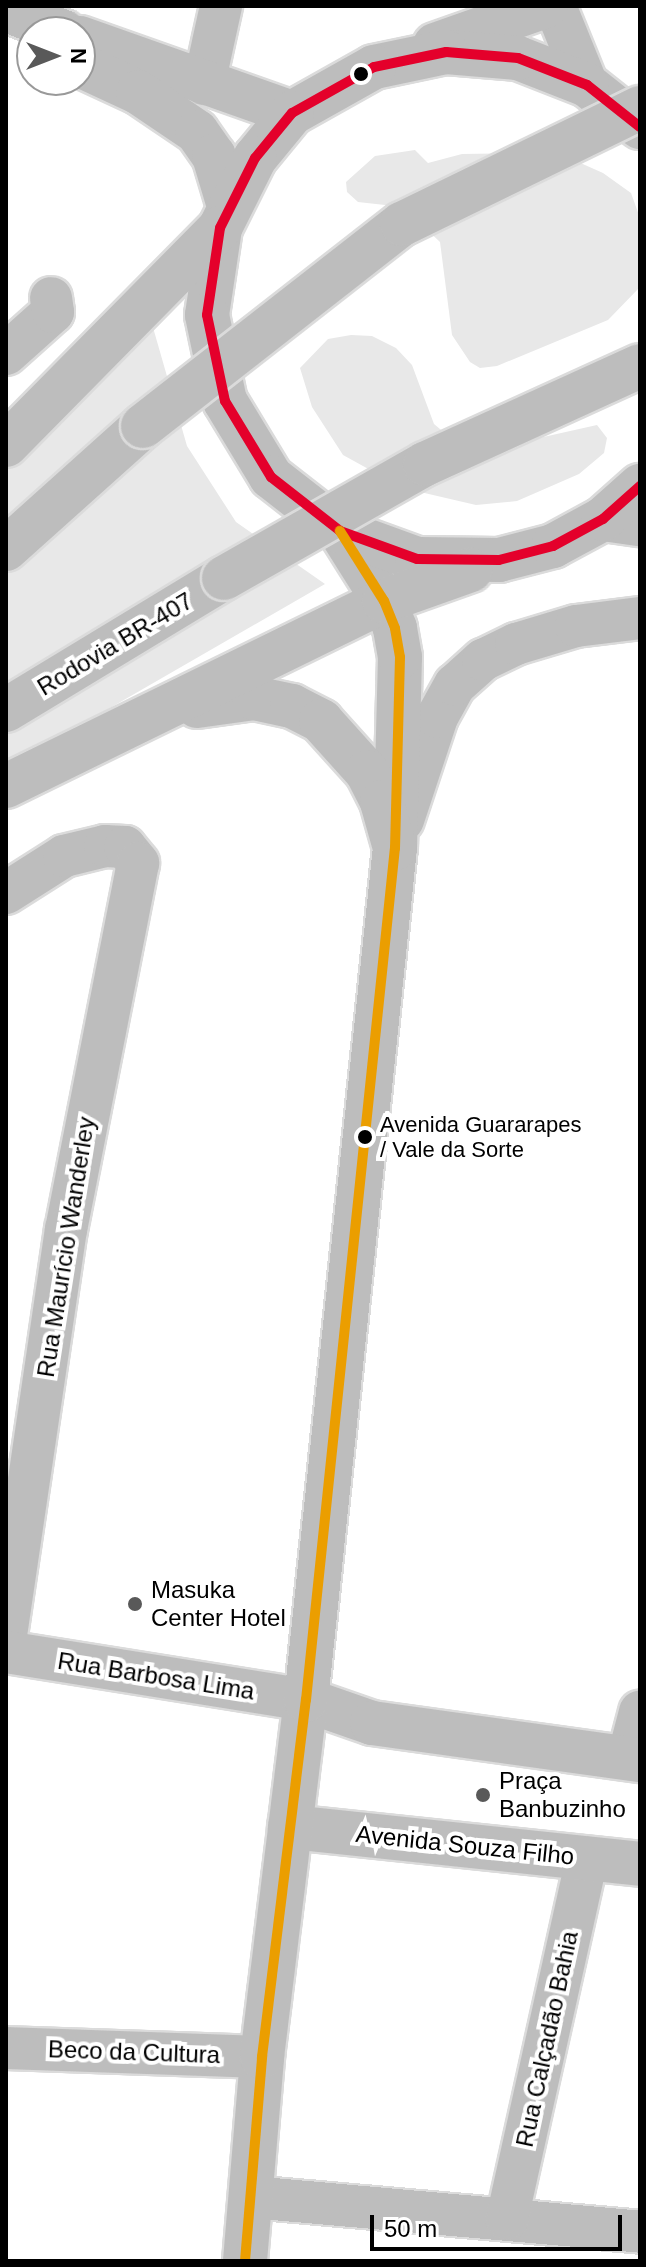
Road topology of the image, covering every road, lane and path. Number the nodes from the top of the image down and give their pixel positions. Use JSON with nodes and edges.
{"nodes":[{"id":1,"x":221,"y":6,"type":"edge"},
{"id":2,"x":546,"y":6,"type":"edge"},
{"id":3,"x":555,"y":6,"type":"edge"},
{"id":4,"x":473,"y":20,"type":"edge"},
{"id":5,"x":96,"y":44,"type":"edge"},
{"id":6,"x":374,"y":67,"type":"junction"},
{"id":7,"x":96,"y":73,"type":"edge"},
{"id":8,"x":204,"y":84,"type":"junction"},
{"id":9,"x":587,"y":85,"type":"junction"},
{"id":10,"x":640,"y":108,"type":"edge"},
{"id":11,"x":292,"y":113,"type":"junction"},
{"id":12,"x":640,"y":127,"type":"edge"},
{"id":13,"x":224,"y":217,"type":"junction"},
{"id":14,"x":51,"y":298,"type":"dead end"},
{"id":15,"x":6,"y":354,"type":"edge"},
{"id":16,"x":640,"y":366,"type":"edge"},
{"id":17,"x":6,"y":445,"type":"edge"},
{"id":18,"x":629,"y":506,"type":"edge"},
{"id":19,"x":340,"y":531,"type":"junction"},
{"id":20,"x":6,"y":549,"type":"edge"},
{"id":21,"x":499,"y":560,"type":"junction"},
{"id":22,"x":384,"y":601,"type":"junction"},
{"id":23,"x":640,"y":618,"type":"edge"},
{"id":24,"x":6,"y":710,"type":"edge"},
{"id":25,"x":156,"y":715,"type":"junction"},
{"id":26,"x":6,"y":786,"type":"edge"},
{"id":27,"x":395,"y":848,"type":"junction"},
{"id":28,"x":6,"y":893,"type":"edge"},
{"id":29,"x":6,"y":1633,"type":"edge"},
{"id":30,"x":6,"y":1652,"type":"edge"},
{"id":31,"x":306,"y":1700,"type":"junction"},
{"id":32,"x":640,"y":1712,"type":"edge"},
{"id":33,"x":634,"y":1759,"type":"edge"},
{"id":34,"x":290,"y":1827,"type":"junction"},
{"id":35,"x":587,"y":1858,"type":"junction"},
{"id":36,"x":640,"y":1864,"type":"edge"},
{"id":37,"x":6,"y":2048,"type":"edge"},
{"id":38,"x":262,"y":2057,"type":"junction"},
{"id":39,"x":251,"y":2197,"type":"junction"},
{"id":40,"x":507,"y":2219,"type":"junction"},
{"id":41,"x":640,"y":2232,"type":"edge"},
{"id":42,"x":245,"y":2261,"type":"edge"}],
"edges":[{"from":1,"to":8,"type":"street"},
{"from":2,"to":4,"type":"main road"},
{"from":3,"to":9,"type":"street"},
{"from":4,"to":6,"type":"main road"},
{"from":5,"to":8,"type":"main road"},
{"from":6,"to":9,"type":"main road"},
{"from":6,"to":11,"type":"main road"},
{"from":7,"to":13,"type":"main road"},
{"from":8,"to":11,"type":"main road"},
{"from":9,"to":12,"type":"main road"},
{"from":10,"to":20,"type":"main road","bridge":true},
{"from":11,"to":13,"type":"main road"},
{"from":13,"to":17,"type":"main road"},
{"from":13,"to":19,"type":"main road"},
{"from":14,"to":15,"type":"street"},
{"from":16,"to":24,"type":"main road","name":"Rodovia BR-407","bridge":true},
{"from":18,"to":21,"type":"main road"},
{"from":19,"to":21,"type":"main road"},
{"from":19,"to":22,"type":"main road"},
{"from":21,"to":22,"type":"main road"},
{"from":22,"to":25,"type":"main road"},
{"from":22,"to":27,"type":"main road"},
{"from":23,"to":27,"type":"street"},
{"from":25,"to":26,"type":"main road"},
{"from":25,"to":27,"type":"main road"},
{"from":27,"to":31,"type":"main road"},
{"from":28,"to":29,"type":"street","name":"Rua Maurício Wanderley"},
{"from":30,"to":31,"type":"street","name":"Rua Barbosa Lima"},
{"from":31,"to":33,"type":"main road"},
{"from":31,"to":34,"type":"main road"},
{"from":32,"to":33,"type":"street"},
{"from":34,"to":35,"type":"main road","name":"Avenida Souza Filho"},
{"from":34,"to":38,"type":"main road"},
{"from":35,"to":36,"type":"main road","name":"Avenida Souza Filho"},
{"from":35,"to":40,"type":"street","name":"Rua Calçadão Bahia"},
{"from":37,"to":38,"type":"street","name":"Beco da Cultura"},
{"from":38,"to":39,"type":"main road"},
{"from":39,"to":40,"type":"street"},
{"from":39,"to":42,"type":"main road"},
{"from":40,"to":41,"type":"street"}]}
